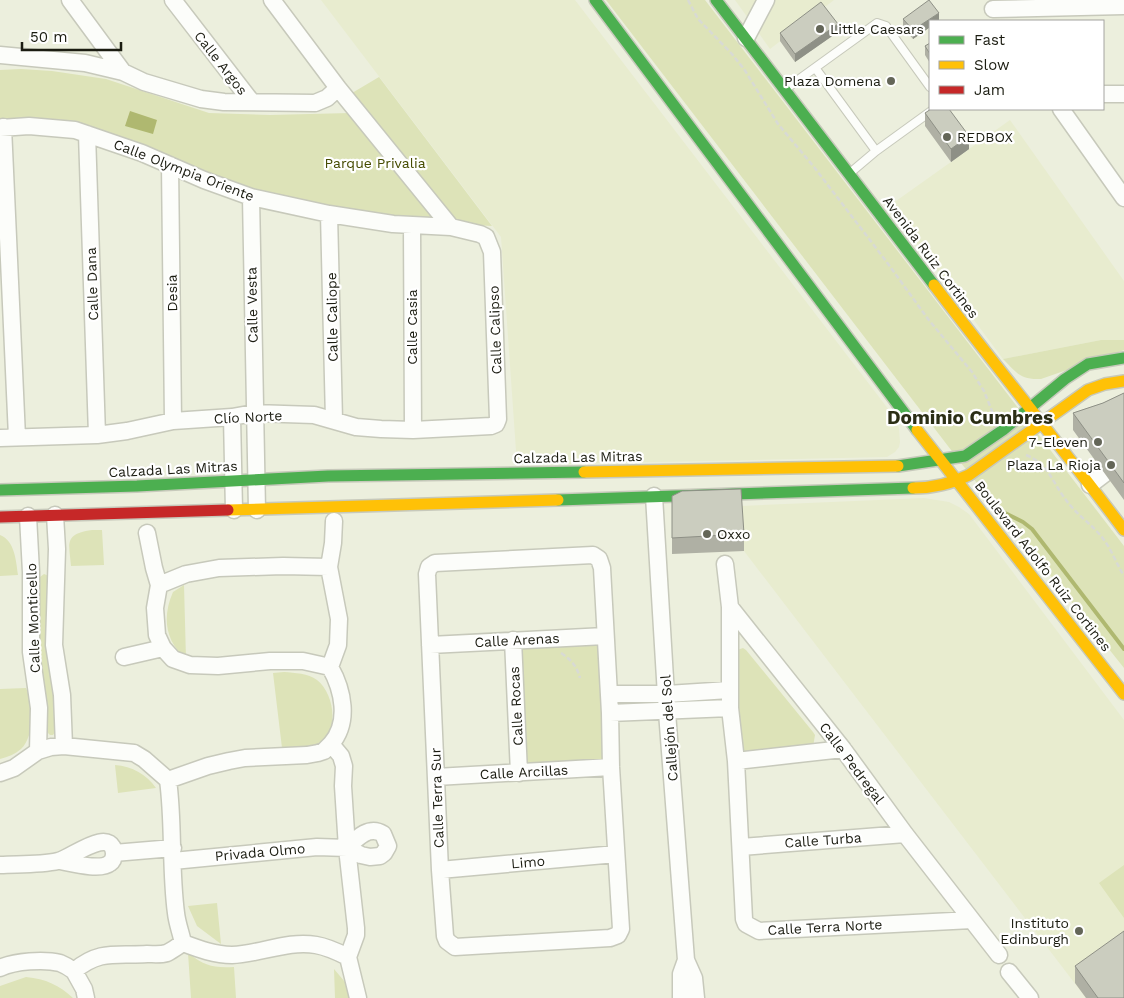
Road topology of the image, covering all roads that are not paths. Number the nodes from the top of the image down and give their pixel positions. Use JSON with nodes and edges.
{"nodes":[{"id":1,"x":70,"y":0,"type":"edge"},
{"id":2,"x":172,"y":0,"type":"edge"},
{"id":3,"x":272,"y":0,"type":"edge"},
{"id":4,"x":595,"y":0,"type":"edge"},
{"id":5,"x":716,"y":0,"type":"edge"},
{"id":6,"x":766,"y":0,"type":"edge"},
{"id":7,"x":1124,"y":6,"type":"edge"},
{"id":8,"x":994,"y":10,"type":"edge"},
{"id":9,"x":746,"y":38,"type":"junction"},
{"id":10,"x":0,"y":42,"type":"edge"},
{"id":11,"x":5,"y":56,"type":"edge"},
{"id":12,"x":816,"y":69,"type":"junction"},
{"id":13,"x":123,"y":72,"type":"junction"},
{"id":14,"x":929,"y":87,"type":"edge"},
{"id":15,"x":338,"y":88,"type":"junction"},
{"id":16,"x":785,"y":89,"type":"junction"},
{"id":17,"x":1104,"y":94,"type":"edge"},
{"id":18,"x":1124,"y":94,"type":"edge"},
{"id":19,"x":251,"y":102,"type":"junction"},
{"id":20,"x":933,"y":110,"type":"edge"},
{"id":21,"x":1062,"y":110,"type":"edge"},
{"id":22,"x":1,"y":128,"type":"edge"},
{"id":23,"x":87,"y":134,"type":"junction"},
{"id":24,"x":876,"y":151,"type":"junction"},
{"id":25,"x":170,"y":164,"type":"junction"},
{"id":26,"x":850,"y":174,"type":"junction"},
{"id":27,"x":1121,"y":189,"type":"edge"},
{"id":28,"x":250,"y":197,"type":"junction"},
{"id":29,"x":329,"y":214,"type":"junction"},
{"id":30,"x":412,"y":225,"type":"junction"},
{"id":31,"x":450,"y":227,"type":"junction"},
{"id":32,"x":486,"y":238,"type":"joint"},
{"id":33,"x":1124,"y":358,"type":"edge"},
{"id":34,"x":1065,"y":379,"type":"junction"},
{"id":35,"x":1006,"y":380,"type":"junction"},
{"id":36,"x":1124,"y":382,"type":"edge"},
{"id":37,"x":1050,"y":391,"type":"junction"},
{"id":38,"x":1077,"y":397,"type":"junction"},
{"id":39,"x":1066,"y":406,"type":"junction"},
{"id":40,"x":1029,"y":409,"type":"junction"},
{"id":41,"x":254,"y":413,"type":"junction"},
{"id":42,"x":232,"y":417,"type":"junction"},
{"id":43,"x":1065,"y":419,"type":"dead end"},
{"id":44,"x":334,"y":420,"type":"junction"},
{"id":45,"x":173,"y":421,"type":"junction"},
{"id":46,"x":1042,"y":423,"type":"junction"},
{"id":47,"x":496,"y":424,"type":"joint"},
{"id":48,"x":413,"y":430,"type":"junction"},
{"id":49,"x":1064,"y":434,"type":"dead end"},
{"id":50,"x":97,"y":435,"type":"junction"},
{"id":51,"x":17,"y":437,"type":"junction"},
{"id":52,"x":0,"y":438,"type":"edge"},
{"id":53,"x":1063,"y":449,"type":"junction"},
{"id":54,"x":1124,"y":459,"type":"edge"},
{"id":55,"x":940,"y":460,"type":"junction"},
{"id":56,"x":233,"y":480,"type":"junction"},
{"id":57,"x":256,"y":480,"type":"junction"},
{"id":58,"x":958,"y":481,"type":"junction"},
{"id":59,"x":1090,"y":485,"type":"junction"},
{"id":60,"x":0,"y":490,"type":"edge"},
{"id":61,"x":654,"y":496,"type":"junction"},
{"id":62,"x":234,"y":510,"type":"junction"},
{"id":63,"x":257,"y":510,"type":"junction"},
{"id":64,"x":56,"y":515,"type":"junction"},
{"id":65,"x":28,"y":516,"type":"junction"},
{"id":66,"x":0,"y":517,"type":"edge"},
{"id":67,"x":334,"y":521,"type":"dead end"},
{"id":68,"x":1124,"y":530,"type":"edge"},
{"id":69,"x":146,"y":533,"type":"dead end"},
{"id":70,"x":725,"y":564,"type":"dead end"},
{"id":71,"x":328,"y":567,"type":"junction"},
{"id":72,"x":159,"y":585,"type":"junction"},
{"id":73,"x":730,"y":607,"type":"junction"},
{"id":74,"x":605,"y":636,"type":"junction"},
{"id":75,"x":513,"y":640,"type":"junction"},
{"id":76,"x":430,"y":645,"type":"junction"},
{"id":77,"x":163,"y":648,"type":"junction"},
{"id":78,"x":124,"y":657,"type":"dead end"},
{"id":79,"x":330,"y":668,"type":"junction"},
{"id":80,"x":729,"y":690,"type":"junction"},
{"id":81,"x":609,"y":694,"type":"junction"},
{"id":82,"x":667,"y":694,"type":"junction"},
{"id":83,"x":1124,"y":694,"type":"edge"},
{"id":84,"x":730,"y":708,"type":"junction"},
{"id":85,"x":667,"y":712,"type":"junction"},
{"id":86,"x":610,"y":713,"type":"junction"},
{"id":87,"x":331,"y":744,"type":"junction"},
{"id":88,"x":51,"y":748,"type":"junction"},
{"id":89,"x":843,"y":749,"type":"junction"},
{"id":90,"x":736,"y":761,"type":"junction"},
{"id":91,"x":611,"y":767,"type":"junction"},
{"id":92,"x":0,"y":773,"type":"edge"},
{"id":93,"x":519,"y":773,"type":"junction"},
{"id":94,"x":436,"y":777,"type":"junction"},
{"id":95,"x":168,"y":780,"type":"junction"},
{"id":96,"x":905,"y":834,"type":"junction"},
{"id":97,"x":741,"y":847,"type":"junction"},
{"id":98,"x":347,"y":848,"type":"junction"},
{"id":99,"x":114,"y":853,"type":"junction"},
{"id":100,"x":173,"y":854,"type":"junction"},
{"id":101,"x":616,"y":854,"type":"junction"},
{"id":102,"x":60,"y":861,"type":"junction"},
{"id":103,"x":0,"y":865,"type":"edge"},
{"id":104,"x":440,"y":870,"type":"junction"},
{"id":105,"x":972,"y":920,"type":"junction"},
{"id":106,"x":183,"y":943,"type":"junction"},
{"id":107,"x":999,"y":955,"type":"dead end"},
{"id":108,"x":348,"y":957,"type":"junction"},
{"id":109,"x":686,"y":960,"type":"junction"},
{"id":110,"x":0,"y":968,"type":"edge"},
{"id":111,"x":74,"y":971,"type":"junction"},
{"id":112,"x":1009,"y":972,"type":"dead end"},
{"id":113,"x":86,"y":998,"type":"edge"},
{"id":114,"x":358,"y":998,"type":"edge"},
{"id":115,"x":681,"y":998,"type":"edge"},
{"id":116,"x":696,"y":998,"type":"edge"},
{"id":117,"x":1030,"y":998,"type":"edge"}],
"edges":[{"from":1,"to":13,"type":"street"},
{"from":2,"to":19,"type":"street","name":"Calle Argos"},
{"from":3,"to":15,"type":"street"},
{"from":4,"to":55,"type":"main road"},
{"from":5,"to":9,"type":"main road","name":"Avenida Ruiz Cortines"},
{"from":6,"to":9,"type":"street"},
{"from":7,"to":8,"type":"street"},
{"from":9,"to":16,"type":"main road","name":"Avenida Ruiz Cortines"},
{"from":10,"to":11,"type":"street"},
{"from":11,"to":13,"type":"street"},
{"from":12,"to":14,"type":"lane"},
{"from":12,"to":16,"type":"lane"},
{"from":12,"to":24,"type":"lane"},
{"from":13,"to":19,"type":"street"},
{"from":15,"to":19,"type":"street"},
{"from":15,"to":31,"type":"street"},
{"from":16,"to":26,"type":"main road","name":"Avenida Ruiz Cortines"},
{"from":17,"to":18,"type":"street"},
{"from":20,"to":24,"type":"lane"},
{"from":21,"to":27,"type":"street"},
{"from":22,"to":23,"type":"street","name":"Calle Olympia Oriente"},
{"from":22,"to":51,"type":"street"},
{"from":23,"to":25,"type":"street","name":"Calle Olympia Oriente"},
{"from":23,"to":50,"type":"street","name":"Calle Dana"},
{"from":24,"to":26,"type":"lane"},
{"from":25,"to":28,"type":"street","name":"Calle Olympia Oriente"},
{"from":25,"to":45,"type":"street","name":"Desia"},
{"from":26,"to":35,"type":"main road","name":"Avenida Ruiz Cortines"},
{"from":28,"to":29,"type":"street","name":"Calle Olympia Oriente"},
{"from":28,"to":41,"type":"street","name":"Calle Vesta"},
{"from":29,"to":30,"type":"street","name":"Calle Olympia Oriente"},
{"from":29,"to":44,"type":"street","name":"Calle Caliope"},
{"from":30,"to":31,"type":"street","name":"Calle Olympia Oriente"},
{"from":30,"to":48,"type":"street","name":"Calle Casia"},
{"from":31,"to":32,"type":"street","name":"Calle Olympia Oriente"},
{"from":32,"to":47,"type":"street","name":"Calle Calipso"},
{"from":33,"to":34,"type":"main road","name":"Calzada Las Mitras"},
{"from":34,"to":37,"type":"main road","name":"Calzada Las Mitras"},
{"from":34,"to":38,"type":"main road"},
{"from":35,"to":37,"type":"main road"},
{"from":35,"to":40,"type":"main road","name":"Avenida Ruiz Cortines"},
{"from":36,"to":38,"type":"main road"},
{"from":37,"to":40,"type":"main road","name":"Calzada Las Mitras"},
{"from":38,"to":39,"type":"main road"},
{"from":39,"to":43,"type":"main road"},
{"from":39,"to":46,"type":"main road"},
{"from":40,"to":46,"type":"main road","name":"Avenida Ruiz Cortines"},
{"from":40,"to":55,"type":"main road","name":"Calzada Las Mitras"},
{"from":41,"to":42,"type":"street","name":"Clío Norte"},
{"from":41,"to":44,"type":"street","name":"Clío Norte"},
{"from":41,"to":57,"type":"street","name":"Calle Vesta"},
{"from":42,"to":45,"type":"street","name":"Clío Norte"},
{"from":42,"to":56,"type":"street"},
{"from":44,"to":48,"type":"street","name":"Clío Norte"},
{"from":45,"to":50,"type":"street","name":"Clío Norte"},
{"from":46,"to":53,"type":"main road","name":"Avenida Ruiz Cortines"},
{"from":46,"to":58,"type":"main road"},
{"from":47,"to":48,"type":"street","name":"Clío Norte"},
{"from":49,"to":53,"type":"main road"},
{"from":50,"to":51,"type":"street","name":"Clío Norte"},
{"from":51,"to":52,"type":"street","name":"Clío Norte"},
{"from":53,"to":59,"type":"main road","name":"Avenida Ruiz Cortines"},
{"from":54,"to":59,"type":"street"},
{"from":55,"to":57,"type":"main road","name":"Calzada Las Mitras"},
{"from":55,"to":58,"type":"main road"},
{"from":56,"to":57,"type":"main road","name":"Calzada Las Mitras"},
{"from":56,"to":60,"type":"main road","name":"Calzada Las Mitras"},
{"from":56,"to":62,"type":"street"},
{"from":57,"to":63,"type":"street","name":"Calle Vesta"},
{"from":58,"to":61,"type":"main road"},
{"from":58,"to":83,"type":"main road","name":"Boulevard Adolfo Ruiz Cortines"},
{"from":59,"to":68,"type":"main road","name":"Avenida Ruiz Cortines"},
{"from":61,"to":63,"type":"main road"},
{"from":61,"to":82,"type":"street","name":"Callejón del Sol"},
{"from":62,"to":63,"type":"main road"},
{"from":62,"to":64,"type":"main road"},
{"from":64,"to":65,"type":"main road"},
{"from":64,"to":88,"type":"street","name":"Calle Monticello"},
{"from":65,"to":66,"type":"main road"},
{"from":65,"to":88,"type":"street","name":"Calle Monticello"},
{"from":67,"to":71,"type":"street"},
{"from":69,"to":72,"type":"street"},
{"from":70,"to":73,"type":"street","name":"Calle Terra Norte"},
{"from":71,"to":72,"type":"street"},
{"from":71,"to":79,"type":"street"},
{"from":72,"to":77,"type":"street"},
{"from":73,"to":80,"type":"street","name":"Calle Terra Norte"},
{"from":73,"to":89,"type":"street","name":"Calle Pedregal"},
{"from":74,"to":75,"type":"street","name":"Calle Arenas"},
{"from":74,"to":76,"type":"street","name":"Calle Terra Sur"},
{"from":74,"to":81,"type":"street","name":"Calle Terra Sur"},
{"from":75,"to":76,"type":"street","name":"Calle Arenas"},
{"from":75,"to":93,"type":"street","name":"Calle Rocas"},
{"from":76,"to":94,"type":"street","name":"Calle Terra Sur"},
{"from":77,"to":78,"type":"street"},
{"from":77,"to":79,"type":"street"},
{"from":79,"to":87,"type":"street"},
{"from":80,"to":82,"type":"street"},
{"from":80,"to":84,"type":"street","name":"Calle Terra Norte"},
{"from":81,"to":82,"type":"street"},
{"from":81,"to":86,"type":"street","name":"Calle Terra Sur"},
{"from":82,"to":85,"type":"street","name":"Callejón del Sol"},
{"from":84,"to":85,"type":"street"},
{"from":84,"to":90,"type":"street","name":"Calle Terra Norte"},
{"from":85,"to":86,"type":"street"},
{"from":85,"to":109,"type":"street","name":"Callejón del Sol"},
{"from":86,"to":91,"type":"street","name":"Calle Terra Sur"},
{"from":87,"to":95,"type":"street"},
{"from":87,"to":98,"type":"street"},
{"from":88,"to":92,"type":"street"},
{"from":88,"to":95,"type":"street"},
{"from":89,"to":90,"type":"street"},
{"from":89,"to":96,"type":"street","name":"Calle Pedregal"},
{"from":90,"to":97,"type":"street","name":"Calle Terra Norte"},
{"from":91,"to":93,"type":"street","name":"Calle Arcillas"},
{"from":91,"to":101,"type":"street","name":"Calle Terra Sur"},
{"from":93,"to":94,"type":"street","name":"Calle Arcillas"},
{"from":94,"to":104,"type":"street","name":"Calle Terra Sur"},
{"from":95,"to":100,"type":"street"},
{"from":96,"to":97,"type":"street","name":"Calle Turba"},
{"from":96,"to":105,"type":"street","name":"Calle Pedregal"},
{"from":97,"to":105,"type":"street","name":"Calle Terra Norte"},
{"from":98,"to":100,"type":"street","name":"Privada Olmo"},
{"from":98,"to":108,"type":"street"},
{"from":99,"to":100,"type":"street","name":"Privada Olmo"},
{"from":99,"to":102,"type":"street"},
{"from":99,"to":102,"type":"street"},
{"from":100,"to":106,"type":"street"},
{"from":101,"to":104,"type":"street","name":"Limo"},
{"from":101,"to":104,"type":"street","name":"Calle Terra Sur"},
{"from":102,"to":103,"type":"street"},
{"from":105,"to":107,"type":"street","name":"Calle Pedregal"},
{"from":106,"to":108,"type":"street"},
{"from":106,"to":111,"type":"street"},
{"from":108,"to":114,"type":"street"},
{"from":109,"to":115,"type":"street","name":"Callejón del Sol"},
{"from":109,"to":116,"type":"street","name":"Callejón del Sol"},
{"from":110,"to":111,"type":"street"},
{"from":111,"to":113,"type":"street"},
{"from":112,"to":117,"type":"street"}]}
